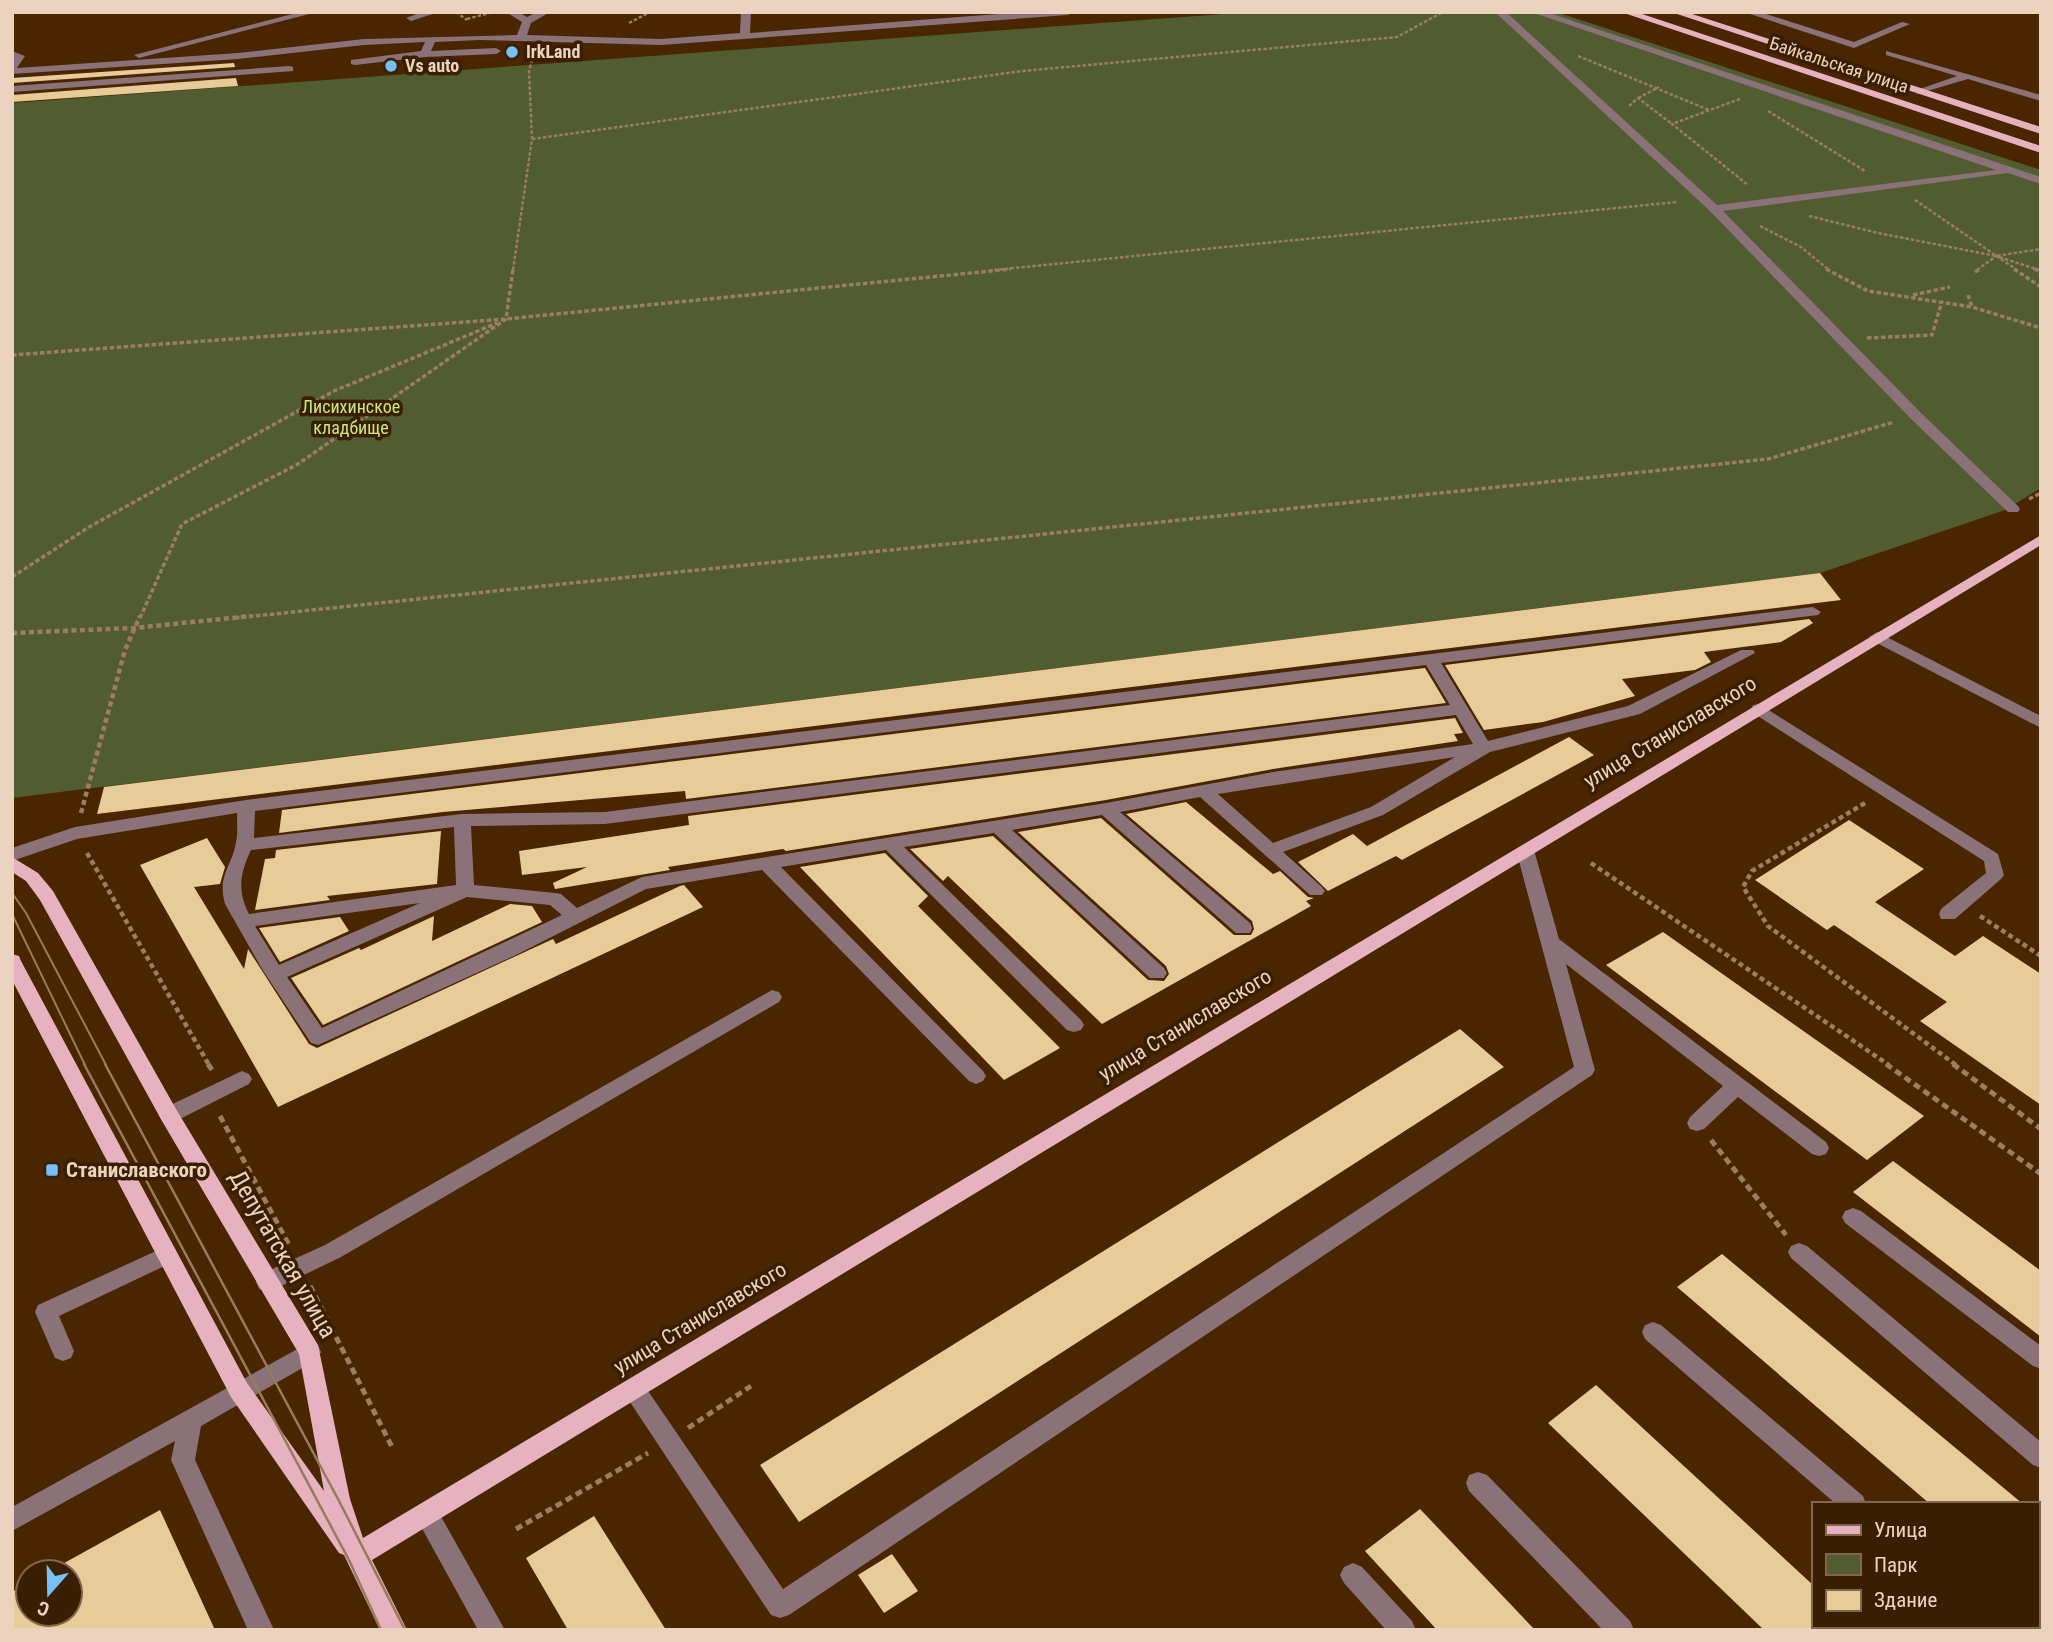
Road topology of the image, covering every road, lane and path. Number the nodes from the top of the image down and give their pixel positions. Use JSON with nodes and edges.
{"nodes":[{"id":1,"x":312,"y":12,"type":"edge"},
{"id":2,"x":435,"y":12,"type":"edge"},
{"id":3,"x":493,"y":12,"type":"edge"},
{"id":4,"x":511,"y":12,"type":"edge"},
{"id":5,"x":545,"y":12,"type":"edge"},
{"id":6,"x":746,"y":12,"type":"edge"},
{"id":7,"x":1068,"y":12,"type":"edge"},
{"id":8,"x":1443,"y":12,"type":"edge"},
{"id":9,"x":1500,"y":12,"type":"edge"},
{"id":10,"x":1536,"y":12,"type":"edge"},
{"id":11,"x":1626,"y":12,"type":"edge"},
{"id":12,"x":1676,"y":12,"type":"edge"},
{"id":13,"x":1749,"y":12,"type":"edge"},
{"id":14,"x":411,"y":18,"type":"dead end"},
{"id":15,"x":466,"y":19,"type":"dead end"},
{"id":16,"x":527,"y":21,"type":"junction"},
{"id":17,"x":1905,"y":24,"type":"dead end"},
{"id":18,"x":745,"y":36,"type":"junction"},
{"id":19,"x":521,"y":38,"type":"junction"},
{"id":20,"x":538,"y":38,"type":"junction"},
{"id":21,"x":431,"y":39,"type":"junction"},
{"id":22,"x":496,"y":51,"type":"dead end"},
{"id":23,"x":1889,"y":53,"type":"dead end"},
{"id":24,"x":12,"y":54,"type":"edge"},
{"id":25,"x":425,"y":54,"type":"junction"},
{"id":26,"x":1574,"y":55,"type":"dead end"},
{"id":27,"x":355,"y":62,"type":"dead end"},
{"id":28,"x":91,"y":67,"type":"junction"},
{"id":29,"x":12,"y":69,"type":"edge"},
{"id":30,"x":289,"y":69,"type":"dead end"},
{"id":31,"x":1968,"y":76,"type":"junction"},
{"id":32,"x":1659,"y":87,"type":"junction"},
{"id":33,"x":12,"y":89,"type":"edge"},
{"id":34,"x":1769,"y":91,"type":"junction"},
{"id":35,"x":1922,"y":92,"type":"junction"},
{"id":36,"x":1746,"y":97,"type":"junction"},
{"id":37,"x":1637,"y":98,"type":"junction"},
{"id":38,"x":2041,"y":99,"type":"edge"},
{"id":39,"x":1710,"y":110,"type":"junction"},
{"id":40,"x":1607,"y":112,"type":"junction"},
{"id":41,"x":1672,"y":124,"type":"junction"},
{"id":42,"x":2041,"y":131,"type":"edge"},
{"id":43,"x":533,"y":139,"type":"junction"},
{"id":44,"x":2041,"y":150,"type":"edge"},
{"id":45,"x":1983,"y":163,"type":"junction"},
{"id":46,"x":2010,"y":171,"type":"junction"},
{"id":47,"x":1875,"y":177,"type":"junction"},
{"id":48,"x":2041,"y":181,"type":"edge"},
{"id":49,"x":1895,"y":186,"type":"junction"},
{"id":50,"x":1758,"y":192,"type":"junction"},
{"id":51,"x":1701,"y":200,"type":"junction"},
{"id":52,"x":1775,"y":201,"type":"junction"},
{"id":53,"x":1718,"y":214,"type":"junction"},
{"id":54,"x":2041,"y":249,"type":"edge"},
{"id":55,"x":1996,"y":256,"type":"junction"},
{"id":56,"x":2041,"y":271,"type":"edge"},
{"id":57,"x":1975,"y":272,"type":"dead end"},
{"id":58,"x":1950,"y":287,"type":"dead end"},
{"id":59,"x":2041,"y":287,"type":"edge"},
{"id":60,"x":1909,"y":295,"type":"junction"},
{"id":61,"x":1969,"y":295,"type":"dead end"},
{"id":62,"x":1942,"y":301,"type":"junction"},
{"id":63,"x":1972,"y":307,"type":"junction"},
{"id":64,"x":506,"y":319,"type":"junction"},
{"id":65,"x":2041,"y":328,"type":"edge"},
{"id":66,"x":1841,"y":339,"type":"junction"},
{"id":67,"x":12,"y":355,"type":"edge"},
{"id":68,"x":1916,"y":416,"type":"junction"},
{"id":69,"x":2013,"y":509,"type":"dead end"},
{"id":70,"x":2041,"y":539,"type":"edge"},
{"id":71,"x":12,"y":577,"type":"edge"},
{"id":72,"x":1813,"y":611,"type":"dead end"},
{"id":73,"x":134,"y":628,"type":"junction"},
{"id":74,"x":12,"y":632,"type":"edge"},
{"id":75,"x":1877,"y":637,"type":"junction"},
{"id":76,"x":1747,"y":653,"type":"dead end"},
{"id":77,"x":1431,"y":659,"type":"junction"},
{"id":78,"x":1459,"y":709,"type":"junction"},
{"id":79,"x":1759,"y":709,"type":"junction"},
{"id":80,"x":2041,"y":723,"type":"edge"},
{"id":81,"x":1484,"y":748,"type":"junction"},
{"id":82,"x":1887,"y":790,"type":"junction"},
{"id":83,"x":1204,"y":791,"type":"junction"},
{"id":84,"x":246,"y":806,"type":"junction"},
{"id":85,"x":1106,"y":809,"type":"junction"},
{"id":86,"x":462,"y":820,"type":"junction"},
{"id":87,"x":996,"y":825,"type":"junction"},
{"id":88,"x":75,"y":833,"type":"junction"},
{"id":89,"x":889,"y":843,"type":"junction"},
{"id":90,"x":246,"y":845,"type":"junction"},
{"id":91,"x":1271,"y":850,"type":"junction"},
{"id":92,"x":1525,"y":850,"type":"junction"},
{"id":93,"x":12,"y":855,"type":"edge"},
{"id":94,"x":12,"y":863,"type":"edge"},
{"id":95,"x":766,"y":863,"type":"junction"},
{"id":96,"x":1591,"y":863,"type":"dead end"},
{"id":97,"x":465,"y":890,"type":"junction"},
{"id":98,"x":1316,"y":891,"type":"dead end"},
{"id":99,"x":1954,"y":909,"type":"joint"},
{"id":100,"x":576,"y":916,"type":"junction"},
{"id":101,"x":244,"y":921,"type":"junction"},
{"id":102,"x":1243,"y":928,"type":"dead end"},
{"id":103,"x":1550,"y":942,"type":"junction"},
{"id":104,"x":2041,"y":956,"type":"edge"},
{"id":105,"x":12,"y":961,"type":"edge"},
{"id":106,"x":1157,"y":973,"type":"dead end"},
{"id":107,"x":276,"y":974,"type":"junction"},
{"id":108,"x":772,"y":997,"type":"dead end"},
{"id":109,"x":1074,"y":1025,"type":"dead end"},
{"id":110,"x":976,"y":1076,"type":"dead end"},
{"id":111,"x":242,"y":1079,"type":"dead end"},
{"id":112,"x":1737,"y":1086,"type":"junction"},
{"id":113,"x":214,"y":1093,"type":"junction"},
{"id":114,"x":169,"y":1115,"type":"junction"},
{"id":115,"x":1697,"y":1123,"type":"joint"},
{"id":116,"x":2041,"y":1129,"type":"edge"},
{"id":117,"x":1819,"y":1148,"type":"dead end"},
{"id":118,"x":2041,"y":1174,"type":"edge"},
{"id":119,"x":1853,"y":1217,"type":"dead end"},
{"id":120,"x":1799,"y":1252,"type":"joint"},
{"id":121,"x":167,"y":1255,"type":"junction"},
{"id":122,"x":301,"y":1266,"type":"junction"},
{"id":123,"x":267,"y":1282,"type":"junction"},
{"id":124,"x":1653,"y":1332,"type":"dead end"},
{"id":125,"x":63,"y":1351,"type":"dead end"},
{"id":126,"x":310,"y":1352,"type":"junction"},
{"id":127,"x":2041,"y":1359,"type":"edge"},
{"id":128,"x":751,"y":1386,"type":"dead end"},
{"id":129,"x":634,"y":1389,"type":"junction"},
{"id":130,"x":239,"y":1390,"type":"junction"},
{"id":131,"x":190,"y":1421,"type":"junction"},
{"id":132,"x":669,"y":1441,"type":"junction"},
{"id":133,"x":392,"y":1447,"type":"dead end"},
{"id":134,"x":2041,"y":1457,"type":"edge"},
{"id":135,"x":1478,"y":1483,"type":"dead end"},
{"id":136,"x":1852,"y":1502,"type":"edge"},
{"id":137,"x":426,"y":1514,"type":"junction"},
{"id":138,"x":12,"y":1520,"type":"edge"},
{"id":139,"x":516,"y":1529,"type":"dead end"},
{"id":140,"x":356,"y":1556,"type":"junction"},
{"id":141,"x":1353,"y":1575,"type":"dead end"},
{"id":142,"x":261,"y":1630,"type":"edge"},
{"id":143,"x":394,"y":1630,"type":"edge"},
{"id":144,"x":492,"y":1630,"type":"edge"},
{"id":145,"x":1403,"y":1630,"type":"edge"},
{"id":146,"x":1622,"y":1630,"type":"edge"}],
"edges":[{"from":1,"to":28,"type":"street"},
{"from":2,"to":14,"type":"street"},
{"from":3,"to":15,"type":"path"},
{"from":4,"to":16,"type":"street"},
{"from":5,"to":16,"type":"street"},
{"from":6,"to":18,"type":"street"},
{"from":7,"to":18,"type":"street"},
{"from":8,"to":43,"type":"path"},
{"from":9,"to":40,"type":"street"},
{"from":10,"to":34,"type":"street"},
{"from":11,"to":44,"type":"main road","name":"Байкальская улица"},
{"from":12,"to":35,"type":"main road","name":"Байкальская улица"},
{"from":13,"to":17,"type":"street"},
{"from":16,"to":19,"type":"street"},
{"from":18,"to":20,"type":"street"},
{"from":19,"to":20,"type":"street"},
{"from":19,"to":21,"type":"street"},
{"from":20,"to":43,"type":"path"},
{"from":21,"to":25,"type":"street"},
{"from":21,"to":28,"type":"street"},
{"from":22,"to":25,"type":"street"},
{"from":23,"to":31,"type":"street"},
{"from":24,"to":29,"type":"street"},
{"from":25,"to":27,"type":"street"},
{"from":26,"to":32,"type":"path"},
{"from":28,"to":29,"type":"street"},
{"from":30,"to":33,"type":"street"},
{"from":31,"to":35,"type":"street"},
{"from":31,"to":38,"type":"street"},
{"from":32,"to":37,"type":"path"},
{"from":32,"to":39,"type":"path"},
{"from":34,"to":36,"type":"path"},
{"from":34,"to":45,"type":"street"},
{"from":35,"to":42,"type":"main road","name":"Байкальская улица"},
{"from":36,"to":39,"type":"path"},
{"from":36,"to":47,"type":"path"},
{"from":37,"to":40,"type":"path"},
{"from":37,"to":41,"type":"path"},
{"from":39,"to":41,"type":"path"},
{"from":40,"to":51,"type":"street"},
{"from":41,"to":50,"type":"path"},
{"from":43,"to":64,"type":"path"},
{"from":45,"to":46,"type":"street"},
{"from":45,"to":47,"type":"street"},
{"from":46,"to":48,"type":"street"},
{"from":46,"to":49,"type":"street"},
{"from":47,"to":50,"type":"street"},
{"from":49,"to":52,"type":"street"},
{"from":49,"to":55,"type":"path"},
{"from":50,"to":51,"type":"street"},
{"from":51,"to":53,"type":"street"},
{"from":51,"to":64,"type":"path"},
{"from":52,"to":53,"type":"street"},
{"from":52,"to":55,"type":"path"},
{"from":53,"to":60,"type":"path"},
{"from":53,"to":66,"type":"street"},
{"from":54,"to":55,"type":"path"},
{"from":55,"to":56,"type":"path"},
{"from":55,"to":57,"type":"path"},
{"from":55,"to":59,"type":"path"},
{"from":58,"to":60,"type":"path"},
{"from":60,"to":62,"type":"path"},
{"from":61,"to":63,"type":"path"},
{"from":62,"to":63,"type":"path"},
{"from":62,"to":66,"type":"path"},
{"from":63,"to":65,"type":"path"},
{"from":64,"to":67,"type":"path"},
{"from":64,"to":71,"type":"path"},
{"from":64,"to":73,"type":"path"},
{"from":66,"to":68,"type":"street"},
{"from":68,"to":69,"type":"street"},
{"from":68,"to":73,"type":"path"},
{"from":70,"to":75,"type":"main road","name":"улица Станиславского"},
{"from":72,"to":77,"type":"street"},
{"from":73,"to":74,"type":"path"},
{"from":73,"to":88,"type":"path"},
{"from":75,"to":79,"type":"main road","name":"улица Станиславского"},
{"from":75,"to":80,"type":"street"},
{"from":76,"to":81,"type":"street"},
{"from":77,"to":78,"type":"street"},
{"from":77,"to":84,"type":"street"},
{"from":78,"to":81,"type":"street"},
{"from":78,"to":86,"type":"street"},
{"from":79,"to":82,"type":"street"},
{"from":79,"to":92,"type":"main road","name":"улица Станиславского"},
{"from":81,"to":83,"type":"street"},
{"from":81,"to":91,"type":"street"},
{"from":82,"to":99,"type":"street"},
{"from":82,"to":116,"type":"path"},
{"from":83,"to":85,"type":"street"},
{"from":83,"to":91,"type":"street"},
{"from":84,"to":88,"type":"street"},
{"from":84,"to":90,"type":"street"},
{"from":85,"to":87,"type":"street"},
{"from":85,"to":102,"type":"street"},
{"from":86,"to":90,"type":"street"},
{"from":86,"to":97,"type":"street"},
{"from":87,"to":89,"type":"street"},
{"from":87,"to":106,"type":"street"},
{"from":88,"to":93,"type":"street"},
{"from":88,"to":113,"type":"path"},
{"from":89,"to":95,"type":"street"},
{"from":89,"to":109,"type":"street"},
{"from":90,"to":101,"type":"street"},
{"from":91,"to":98,"type":"street"},
{"from":92,"to":103,"type":"street"},
{"from":92,"to":129,"type":"main road","name":"улица Станиславского"},
{"from":94,"to":114,"type":"main road","name":"Депутатская улица"},
{"from":95,"to":100,"type":"street"},
{"from":95,"to":110,"type":"street"},
{"from":96,"to":118,"type":"path"},
{"from":97,"to":100,"type":"street"},
{"from":97,"to":101,"type":"street"},
{"from":97,"to":107,"type":"street"},
{"from":99,"to":104,"type":"path"},
{"from":100,"to":107,"type":"street"},
{"from":101,"to":107,"type":"street"},
{"from":103,"to":112,"type":"street"},
{"from":103,"to":132,"type":"street"},
{"from":105,"to":121,"type":"main road","name":"Депутатская улица"},
{"from":108,"to":122,"type":"street"},
{"from":111,"to":113,"type":"street"},
{"from":112,"to":115,"type":"street"},
{"from":112,"to":117,"type":"street"},
{"from":113,"to":114,"type":"street"},
{"from":113,"to":122,"type":"path"},
{"from":114,"to":123,"type":"main road","name":"Депутатская улица"},
{"from":115,"to":120,"type":"path"},
{"from":119,"to":127,"type":"street"},
{"from":120,"to":134,"type":"street"},
{"from":121,"to":125,"type":"street"},
{"from":121,"to":130,"type":"main road","name":"Депутатская улица"},
{"from":122,"to":123,"type":"street"},
{"from":122,"to":133,"type":"path"},
{"from":123,"to":126,"type":"main road","name":"Депутатская улица"},
{"from":124,"to":136,"type":"street"},
{"from":126,"to":130,"type":"street"},
{"from":126,"to":140,"type":"main road","name":"Депутатская улица"},
{"from":128,"to":132,"type":"path"},
{"from":129,"to":132,"type":"street"},
{"from":129,"to":137,"type":"main road","name":"улица Станиславского"},
{"from":130,"to":131,"type":"street"},
{"from":130,"to":140,"type":"main road","name":"Депутатская улица"},
{"from":131,"to":138,"type":"street"},
{"from":131,"to":142,"type":"street"},
{"from":132,"to":139,"type":"path"},
{"from":135,"to":146,"type":"street"},
{"from":137,"to":140,"type":"main road","name":"улица Станиславского"},
{"from":137,"to":144,"type":"street"},
{"from":140,"to":143,"type":"main road","name":"Депутатская улица"},
{"from":141,"to":145,"type":"street"}]}
